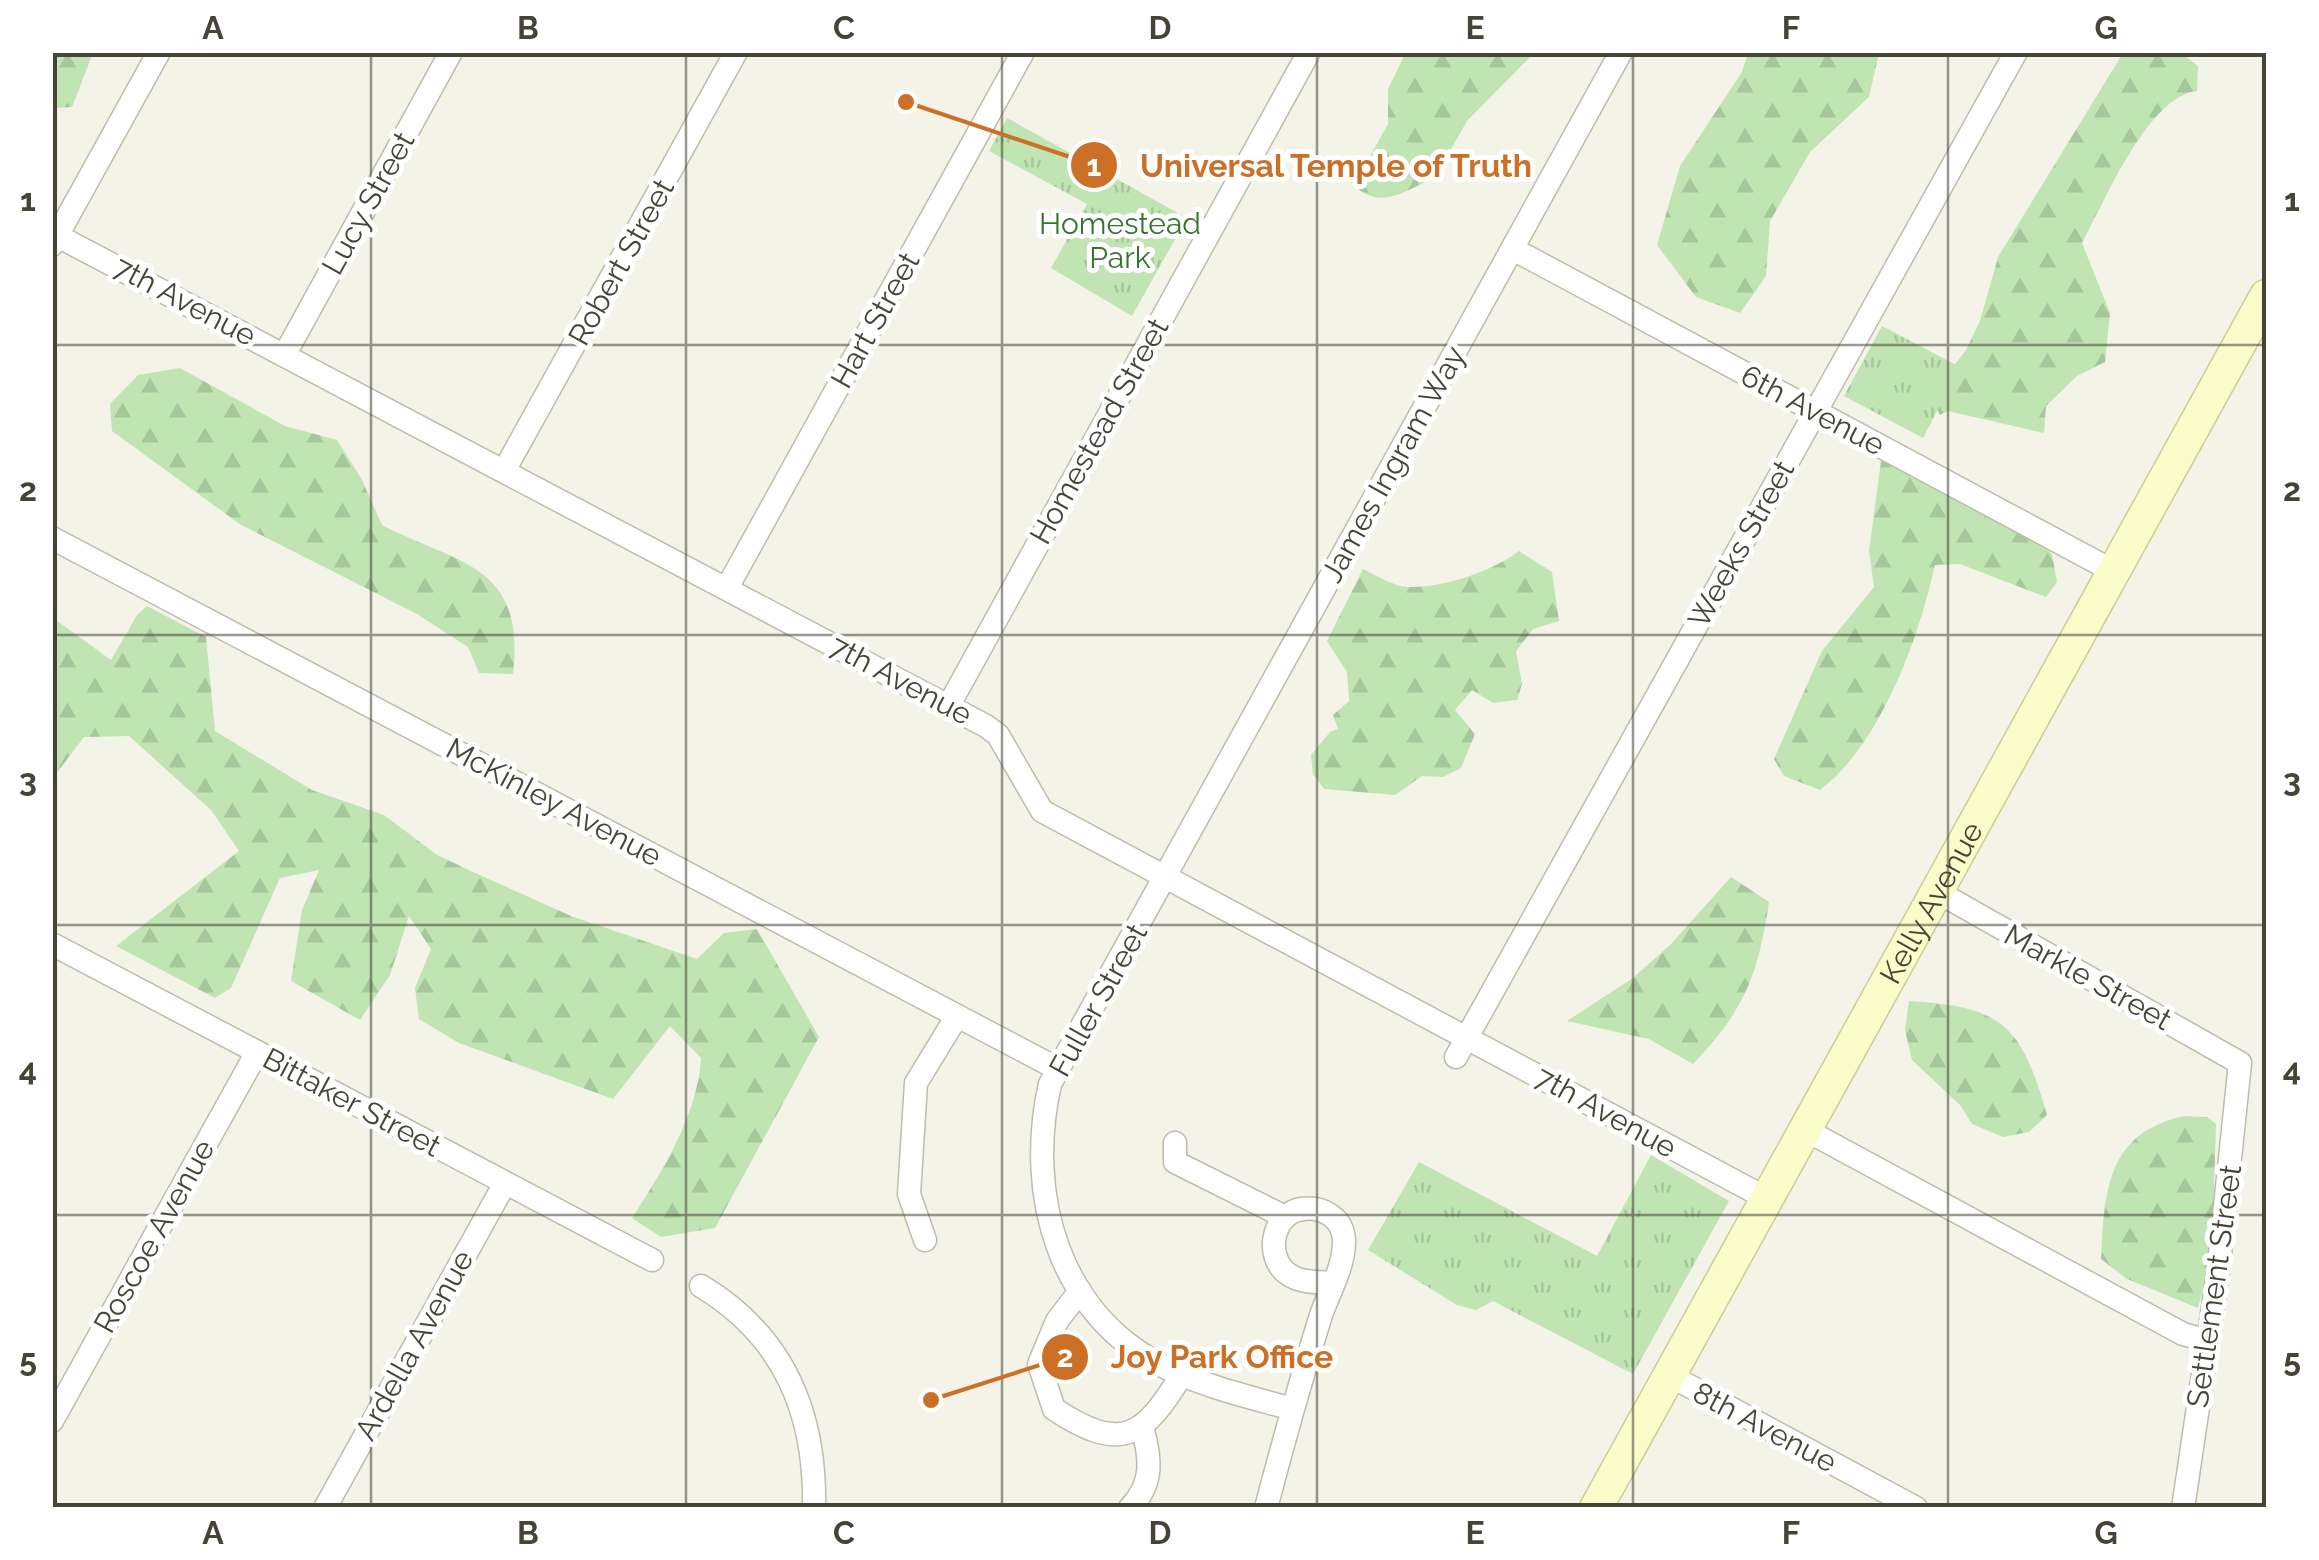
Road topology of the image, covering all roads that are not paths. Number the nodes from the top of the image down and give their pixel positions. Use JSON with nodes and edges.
{"nodes":[{"id":1,"x":158,"y":52,"type":"edge"},
{"id":2,"x":451,"y":52,"type":"edge"},
{"id":3,"x":736,"y":52,"type":"edge"},
{"id":4,"x":1023,"y":52,"type":"edge"},
{"id":5,"x":1309,"y":52,"type":"edge"},
{"id":6,"x":1621,"y":52,"type":"edge"},
{"id":7,"x":2016,"y":52,"type":"edge"},
{"id":8,"x":54,"y":238,"type":"edge"},
{"id":9,"x":1513,"y":250,"type":"junction"},
{"id":10,"x":2266,"y":296,"type":"edge"},
{"id":11,"x":285,"y":354,"type":"junction"},
{"id":12,"x":1816,"y":411,"type":"junction"},
{"id":13,"x":504,"y":472,"type":"junction"},
{"id":14,"x":52,"y":538,"type":"edge"},
{"id":15,"x":2112,"y":571,"type":"junction"},
{"id":16,"x":727,"y":588,"type":"junction"},
{"id":17,"x":948,"y":705,"type":"junction"},
{"id":18,"x":1166,"y":876,"type":"junction"},
{"id":19,"x":1936,"y":891,"type":"junction"},
{"id":20,"x":52,"y":944,"type":"edge"},
{"id":21,"x":957,"y":1016,"type":"junction"},
{"id":22,"x":1461,"y":1047,"type":"junction"},
{"id":23,"x":257,"y":1052,"type":"junction"},
{"id":24,"x":2240,"y":1063,"type":"joint"},
{"id":25,"x":1056,"y":1068,"type":"junction"},
{"id":26,"x":1802,"y":1128,"type":"junction"},
{"id":27,"x":1175,"y":1144,"type":"dead end"},
{"id":28,"x":504,"y":1183,"type":"junction"},
{"id":29,"x":1764,"y":1197,"type":"junction"},
{"id":30,"x":1285,"y":1217,"type":"junction"},
{"id":31,"x":925,"y":1240,"type":"dead end"},
{"id":32,"x":652,"y":1260,"type":"dead end"},
{"id":33,"x":1333,"y":1283,"type":"junction"},
{"id":34,"x":701,"y":1286,"type":"dead end"},
{"id":35,"x":1080,"y":1291,"type":"junction"},
{"id":36,"x":2205,"y":1340,"type":"junction"},
{"id":37,"x":1182,"y":1374,"type":"junction"},
{"id":38,"x":1668,"y":1374,"type":"junction"},
{"id":39,"x":1292,"y":1410,"type":"junction"},
{"id":40,"x":52,"y":1421,"type":"edge"},
{"id":41,"x":1142,"y":1427,"type":"junction"},
{"id":42,"x":325,"y":1508,"type":"edge"},
{"id":43,"x":814,"y":1508,"type":"edge"},
{"id":44,"x":1130,"y":1508,"type":"edge"},
{"id":45,"x":1266,"y":1508,"type":"edge"},
{"id":46,"x":1596,"y":1508,"type":"edge"},
{"id":47,"x":1916,"y":1508,"type":"edge"},
{"id":48,"x":2182,"y":1508,"type":"edge"}],
"edges":[{"from":1,"to":8,"type":"street"},
{"from":2,"to":11,"type":"street","name":"Lucy Street"},
{"from":3,"to":13,"type":"street","name":"Robert Street"},
{"from":4,"to":16,"type":"street","name":"Hart Street"},
{"from":5,"to":17,"type":"street","name":"Homestead Street"},
{"from":6,"to":9,"type":"street","name":"James Ingram Way"},
{"from":7,"to":12,"type":"street","name":"Weeks Street"},
{"from":8,"to":11,"type":"street","name":"7th Avenue"},
{"from":9,"to":12,"type":"street","name":"6th Avenue"},
{"from":9,"to":18,"type":"street","name":"James Ingram Way"},
{"from":10,"to":15,"type":"main road","name":"Kelly Avenue"},
{"from":11,"to":13,"type":"street","name":"7th Avenue"},
{"from":12,"to":15,"type":"street","name":"6th Avenue"},
{"from":12,"to":22,"type":"street","name":"Weeks Street"},
{"from":13,"to":16,"type":"street","name":"7th Avenue"},
{"from":14,"to":21,"type":"street","name":"McKinley Avenue"},
{"from":15,"to":19,"type":"main road","name":"Kelly Avenue"},
{"from":16,"to":17,"type":"street","name":"7th Avenue"},
{"from":17,"to":18,"type":"street","name":"7th Avenue"},
{"from":18,"to":22,"type":"street","name":"7th Avenue"},
{"from":18,"to":25,"type":"street","name":"Fuller Street"},
{"from":19,"to":24,"type":"street","name":"Markle Street"},
{"from":19,"to":26,"type":"main road","name":"Kelly Avenue"},
{"from":20,"to":23,"type":"street","name":"Bittaker Street"},
{"from":21,"to":25,"type":"street","name":"McKinley Avenue"},
{"from":21,"to":31,"type":"street"},
{"from":22,"to":29,"type":"street","name":"7th Avenue"},
{"from":23,"to":28,"type":"street","name":"Bittaker Street"},
{"from":23,"to":40,"type":"street","name":"Roscoe Avenue"},
{"from":24,"to":36,"type":"street","name":"Settlement Street"},
{"from":25,"to":35,"type":"street","name":"Fuller Street"},
{"from":26,"to":29,"type":"main road","name":"Kelly Avenue"},
{"from":26,"to":36,"type":"street"},
{"from":27,"to":30,"type":"street"},
{"from":28,"to":32,"type":"street","name":"Bittaker Street"},
{"from":28,"to":42,"type":"street","name":"Ardella Avenue"},
{"from":29,"to":38,"type":"main road","name":"Kelly Avenue"},
{"from":30,"to":33,"type":"street"},
{"from":30,"to":33,"type":"street"},
{"from":33,"to":39,"type":"street"},
{"from":34,"to":43,"type":"street"},
{"from":35,"to":37,"type":"street","name":"Fuller Street"},
{"from":35,"to":41,"type":"street"},
{"from":36,"to":48,"type":"street","name":"Settlement Street"},
{"from":37,"to":39,"type":"street","name":"Fuller Street"},
{"from":37,"to":41,"type":"street"},
{"from":38,"to":46,"type":"main road","name":"Kelly Avenue"},
{"from":38,"to":47,"type":"street","name":"8th Avenue"},
{"from":39,"to":45,"type":"street"},
{"from":41,"to":44,"type":"street"}]}
